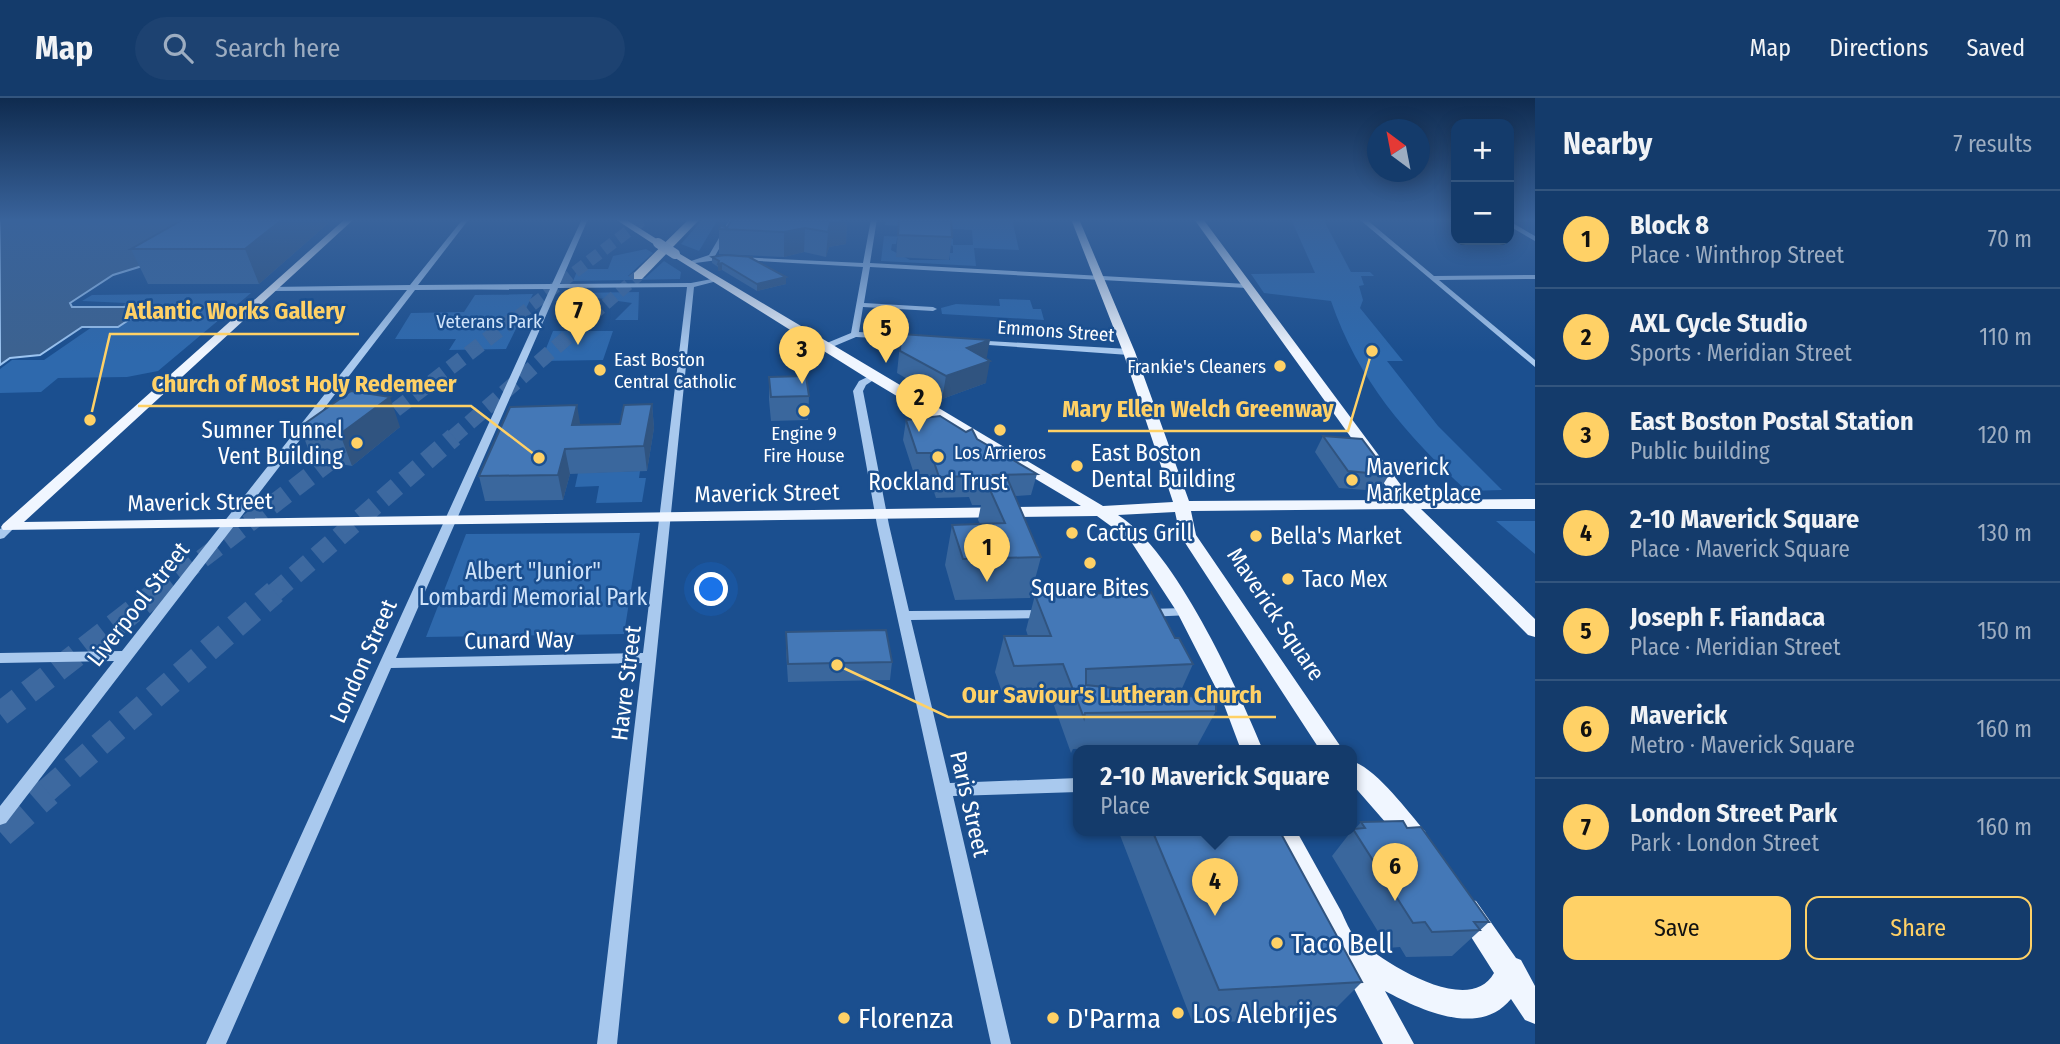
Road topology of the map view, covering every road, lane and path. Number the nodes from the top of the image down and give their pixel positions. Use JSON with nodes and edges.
{"nodes":[{"id":1,"x":301,"y":263,"type":"edge"},
{"id":2,"x":433,"y":263,"type":"edge"},
{"id":3,"x":565,"y":263,"type":"edge"},
{"id":4,"x":651,"y":263,"type":"edge"},
{"id":5,"x":690,"y":263,"type":"edge"},
{"id":6,"x":834,"y":263,"type":"edge"},
{"id":7,"x":1093,"y":263,"type":"edge"},
{"id":8,"x":1230,"y":263,"type":"edge"},
{"id":9,"x":1415,"y":263,"type":"edge"},
{"id":10,"x":866,"y":265,"type":"junction"},
{"id":11,"x":638,"y":276,"type":"tunnel mouth"},
{"id":12,"x":1535,"y":277,"type":"edge"},
{"id":13,"x":1099,"y":278,"type":"junction"},
{"id":14,"x":1433,"y":278,"type":"junction"},
{"id":15,"x":717,"y":280,"type":"junction"},
{"id":16,"x":691,"y":285,"type":"junction"},
{"id":17,"x":1247,"y":286,"type":"junction"},
{"id":18,"x":554,"y":287,"type":"junction"},
{"id":19,"x":414,"y":288,"type":"junction"},
{"id":20,"x":273,"y":289,"type":"junction"},
{"id":21,"x":859,"y":305,"type":"junction"},
{"id":22,"x":933,"y":309,"type":"dead end"},
{"id":23,"x":855,"y":334,"type":"junction"},
{"id":24,"x":934,"y":339,"type":"edge"},
{"id":25,"x":961,"y":341,"type":"edge"},
{"id":26,"x":825,"y":347,"type":"junction"},
{"id":27,"x":1129,"y":352,"type":"junction"},
{"id":28,"x":1535,"y":363,"type":"edge"},
{"id":29,"x":874,"y":377,"type":"junction"},
{"id":30,"x":1534,"y":504,"type":"edge"},
{"id":31,"x":1408,"y":505,"type":"junction"},
{"id":32,"x":1182,"y":507,"type":"junction"},
{"id":33,"x":1099,"y":511,"type":"junction"},
{"id":34,"x":881,"y":515,"type":"junction"},
{"id":35,"x":668,"y":517,"type":"junction"},
{"id":36,"x":450,"y":520,"type":"junction"},
{"id":37,"x":230,"y":524,"type":"junction"},
{"id":38,"x":3,"y":530,"type":"edge"},
{"id":39,"x":1186,"y":612,"type":"junction"},
{"id":40,"x":1132,"y":613,"type":"edge"},
{"id":41,"x":1067,"y":614,"type":"edge"},
{"id":42,"x":904,"y":616,"type":"junction"},
{"id":43,"x":1535,"y":630,"type":"edge"},
{"id":44,"x":127,"y":656,"type":"junction"},
{"id":45,"x":0,"y":658,"type":"edge"},
{"id":46,"x":652,"y":658,"type":"junction"},
{"id":47,"x":386,"y":663,"type":"junction"},
{"id":48,"x":1250,"y":745,"type":"edge"},
{"id":49,"x":1329,"y":745,"type":"edge"},
{"id":50,"x":1357,"y":775,"type":"edge"},
{"id":51,"x":1073,"y":785,"type":"edge"},
{"id":52,"x":943,"y":790,"type":"junction"},
{"id":53,"x":0,"y":818,"type":"edge"},
{"id":54,"x":1286,"y":836,"type":"edge"},
{"id":55,"x":1431,"y":859,"type":"edge"},
{"id":56,"x":1455,"y":892,"type":"edge"},
{"id":57,"x":1343,"y":944,"type":"junction"},
{"id":58,"x":1511,"y":970,"type":"junction"},
{"id":59,"x":1535,"y":1010,"type":"edge"},
{"id":60,"x":216,"y":1044,"type":"edge"},
{"id":61,"x":607,"y":1044,"type":"edge"},
{"id":62,"x":1001,"y":1044,"type":"edge"},
{"id":63,"x":1399,"y":1044,"type":"edge"}],
"edges":[{"from":1,"to":20,"type":"main road"},
{"from":2,"to":19,"type":"street","name":"Liverpool Street"},
{"from":3,"to":18,"type":"street","name":"London Street"},
{"from":4,"to":11,"type":"highway"},
{"from":5,"to":15,"type":"main road"},
{"from":6,"to":10,"type":"street"},
{"from":7,"to":13,"type":"main road","name":"Maverick Square"},
{"from":8,"to":17,"type":"main road"},
{"from":9,"to":14,"type":"street"},
{"from":10,"to":13,"type":"street"},
{"from":10,"to":21,"type":"street"},
{"from":12,"to":14,"type":"street"},
{"from":13,"to":17,"type":"street"},
{"from":13,"to":27,"type":"main road","name":"Maverick Square"},
{"from":14,"to":28,"type":"street"},
{"from":15,"to":16,"type":"street"},
{"from":15,"to":26,"type":"main road"},
{"from":16,"to":18,"type":"street"},
{"from":16,"to":35,"type":"street","name":"Havre Street"},
{"from":17,"to":31,"type":"main road"},
{"from":18,"to":19,"type":"street"},
{"from":18,"to":36,"type":"street","name":"London Street"},
{"from":19,"to":20,"type":"street"},
{"from":19,"to":37,"type":"street","name":"Liverpool Street"},
{"from":20,"to":38,"type":"main road"},
{"from":21,"to":22,"type":"street"},
{"from":21,"to":23,"type":"street"},
{"from":23,"to":24,"type":"street"},
{"from":23,"to":26,"type":"street"},
{"from":25,"to":27,"type":"street","name":"Emmons Street"},
{"from":26,"to":29,"type":"main road"},
{"from":27,"to":32,"type":"main road","name":"Maverick Square"},
{"from":29,"to":33,"type":"main road"},
{"from":29,"to":34,"type":"street","name":"Paris Street"},
{"from":30,"to":31,"type":"main road","name":"Maverick Street"},
{"from":31,"to":32,"type":"main road","name":"Maverick Street"},
{"from":31,"to":43,"type":"main road"},
{"from":32,"to":33,"type":"main road","name":"Maverick Street"},
{"from":32,"to":49,"type":"main road","name":"Maverick Square"},
{"from":33,"to":34,"type":"main road","name":"Maverick Street"},
{"from":33,"to":39,"type":"main road"},
{"from":34,"to":35,"type":"main road","name":"Maverick Street"},
{"from":34,"to":42,"type":"street","name":"Paris Street"},
{"from":35,"to":36,"type":"main road","name":"Maverick Street"},
{"from":35,"to":46,"type":"street","name":"Havre Street"},
{"from":36,"to":37,"type":"main road","name":"Maverick Street"},
{"from":36,"to":47,"type":"street","name":"London Street"},
{"from":37,"to":38,"type":"main road","name":"Maverick Street"},
{"from":37,"to":44,"type":"street","name":"Liverpool Street"},
{"from":39,"to":40,"type":"street"},
{"from":39,"to":48,"type":"main road"},
{"from":41,"to":42,"type":"street"},
{"from":42,"to":52,"type":"street","name":"Paris Street"},
{"from":44,"to":45,"type":"street"},
{"from":44,"to":53,"type":"street","name":"Liverpool Street"},
{"from":46,"to":47,"type":"street","name":"Cunard Way"},
{"from":46,"to":61,"type":"street","name":"Havre Street"},
{"from":47,"to":60,"type":"street","name":"London Street"},
{"from":50,"to":55,"type":"main road"},
{"from":51,"to":52,"type":"street"},
{"from":52,"to":62,"type":"street","name":"Paris Street"},
{"from":54,"to":57,"type":"main road"},
{"from":56,"to":58,"type":"main road"},
{"from":57,"to":58,"type":"main road"},
{"from":57,"to":63,"type":"main road"},
{"from":58,"to":59,"type":"main road"}]}
